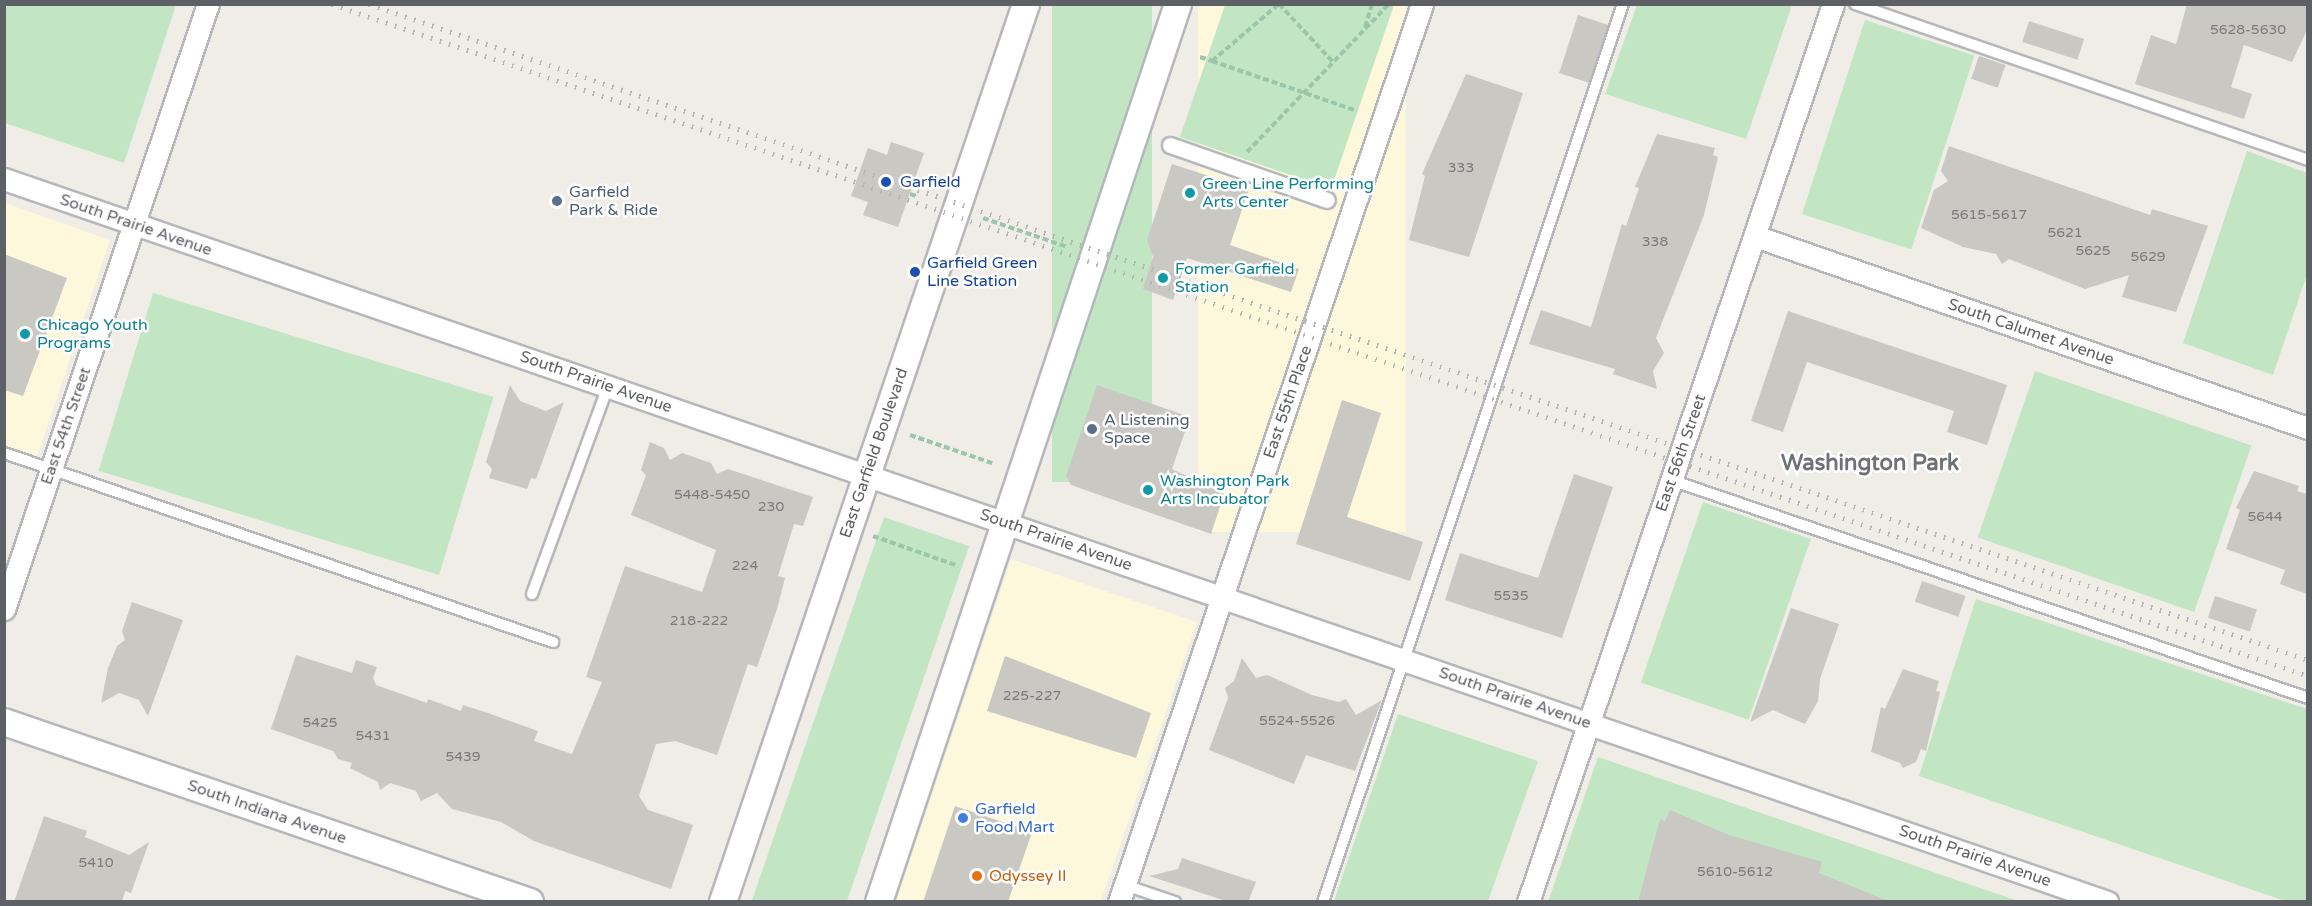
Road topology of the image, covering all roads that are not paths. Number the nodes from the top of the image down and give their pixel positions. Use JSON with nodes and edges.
{"nodes":[{"id":1,"x":208,"y":4,"type":"edge"},
{"id":2,"x":1026,"y":4,"type":"edge"},
{"id":3,"x":1178,"y":4,"type":"edge"},
{"id":4,"x":1422,"y":4,"type":"edge"},
{"id":5,"x":1623,"y":4,"type":"edge"},
{"id":6,"x":1833,"y":4,"type":"edge"},
{"id":7,"x":1855,"y":4,"type":"edge"},
{"id":8,"x":1170,"y":145,"type":"dead end"},
{"id":9,"x":2307,"y":160,"type":"edge"},
{"id":10,"x":4,"y":179,"type":"edge"},
{"id":11,"x":1327,"y":200,"type":"dead end"},
{"id":12,"x":134,"y":224,"type":"junction"},
{"id":13,"x":1755,"y":236,"type":"junction"},
{"id":14,"x":608,"y":386,"type":"junction"},
{"id":15,"x":2307,"y":428,"type":"edge"},
{"id":16,"x":4,"y":453,"type":"edge"},
{"id":17,"x":52,"y":469,"type":"junction"},
{"id":18,"x":867,"y":475,"type":"junction"},
{"id":19,"x":1671,"y":480,"type":"junction"},
{"id":20,"x":1004,"y":522,"type":"junction"},
{"id":21,"x":532,"y":594,"type":"dead end"},
{"id":22,"x":1222,"y":597,"type":"junction"},
{"id":23,"x":4,"y":609,"type":"edge"},
{"id":24,"x":553,"y":642,"type":"dead end"},
{"id":25,"x":1404,"y":660,"type":"junction"},
{"id":26,"x":2307,"y":698,"type":"edge"},
{"id":27,"x":4,"y":722,"type":"edge"},
{"id":28,"x":1588,"y":723,"type":"junction"},
{"id":29,"x":1122,"y":893,"type":"edge"},
{"id":30,"x":530,"y":902,"type":"edge"},
{"id":31,"x":723,"y":902,"type":"edge"},
{"id":32,"x":879,"y":902,"type":"edge"},
{"id":33,"x":1175,"y":902,"type":"edge"},
{"id":34,"x":1323,"y":902,"type":"edge"},
{"id":35,"x":1528,"y":902,"type":"edge"},
{"id":36,"x":2107,"y":902,"type":"edge"}],
"edges":[{"from":1,"to":12,"type":"street","name":"East 54th Street"},
{"from":2,"to":18,"type":"street","name":"East Garfield Boulevard"},
{"from":3,"to":20,"type":"street"},
{"from":4,"to":22,"type":"street","name":"East 55th Place"},
{"from":5,"to":25,"type":"lane"},
{"from":6,"to":13,"type":"street","name":"East 56th Street"},
{"from":7,"to":9,"type":"lane"},
{"from":8,"to":11,"type":"street"},
{"from":10,"to":12,"type":"street","name":"South Prairie Avenue"},
{"from":12,"to":14,"type":"street","name":"South Prairie Avenue"},
{"from":12,"to":17,"type":"street","name":"East 54th Street"},
{"from":13,"to":15,"type":"street","name":"South Calumet Avenue"},
{"from":13,"to":19,"type":"street","name":"East 56th Street"},
{"from":14,"to":18,"type":"street","name":"South Prairie Avenue"},
{"from":14,"to":21,"type":"lane"},
{"from":16,"to":17,"type":"lane"},
{"from":17,"to":23,"type":"street","name":"East 54th Street"},
{"from":17,"to":24,"type":"lane"},
{"from":18,"to":20,"type":"street","name":"South Prairie Avenue"},
{"from":18,"to":31,"type":"street","name":"East Garfield Boulevard"},
{"from":19,"to":26,"type":"lane"},
{"from":19,"to":28,"type":"street","name":"East 56th Street"},
{"from":20,"to":22,"type":"street","name":"South Prairie Avenue"},
{"from":20,"to":32,"type":"street"},
{"from":22,"to":25,"type":"street","name":"South Prairie Avenue"},
{"from":22,"to":29,"type":"street","name":"East 55th Place"},
{"from":25,"to":28,"type":"street","name":"South Prairie Avenue"},
{"from":25,"to":34,"type":"lane"},
{"from":27,"to":30,"type":"street","name":"South Indiana Avenue"},
{"from":28,"to":35,"type":"street","name":"East 56th Street"},
{"from":28,"to":36,"type":"street","name":"South Prairie Avenue"},
{"from":29,"to":33,"type":"lane"}]}
